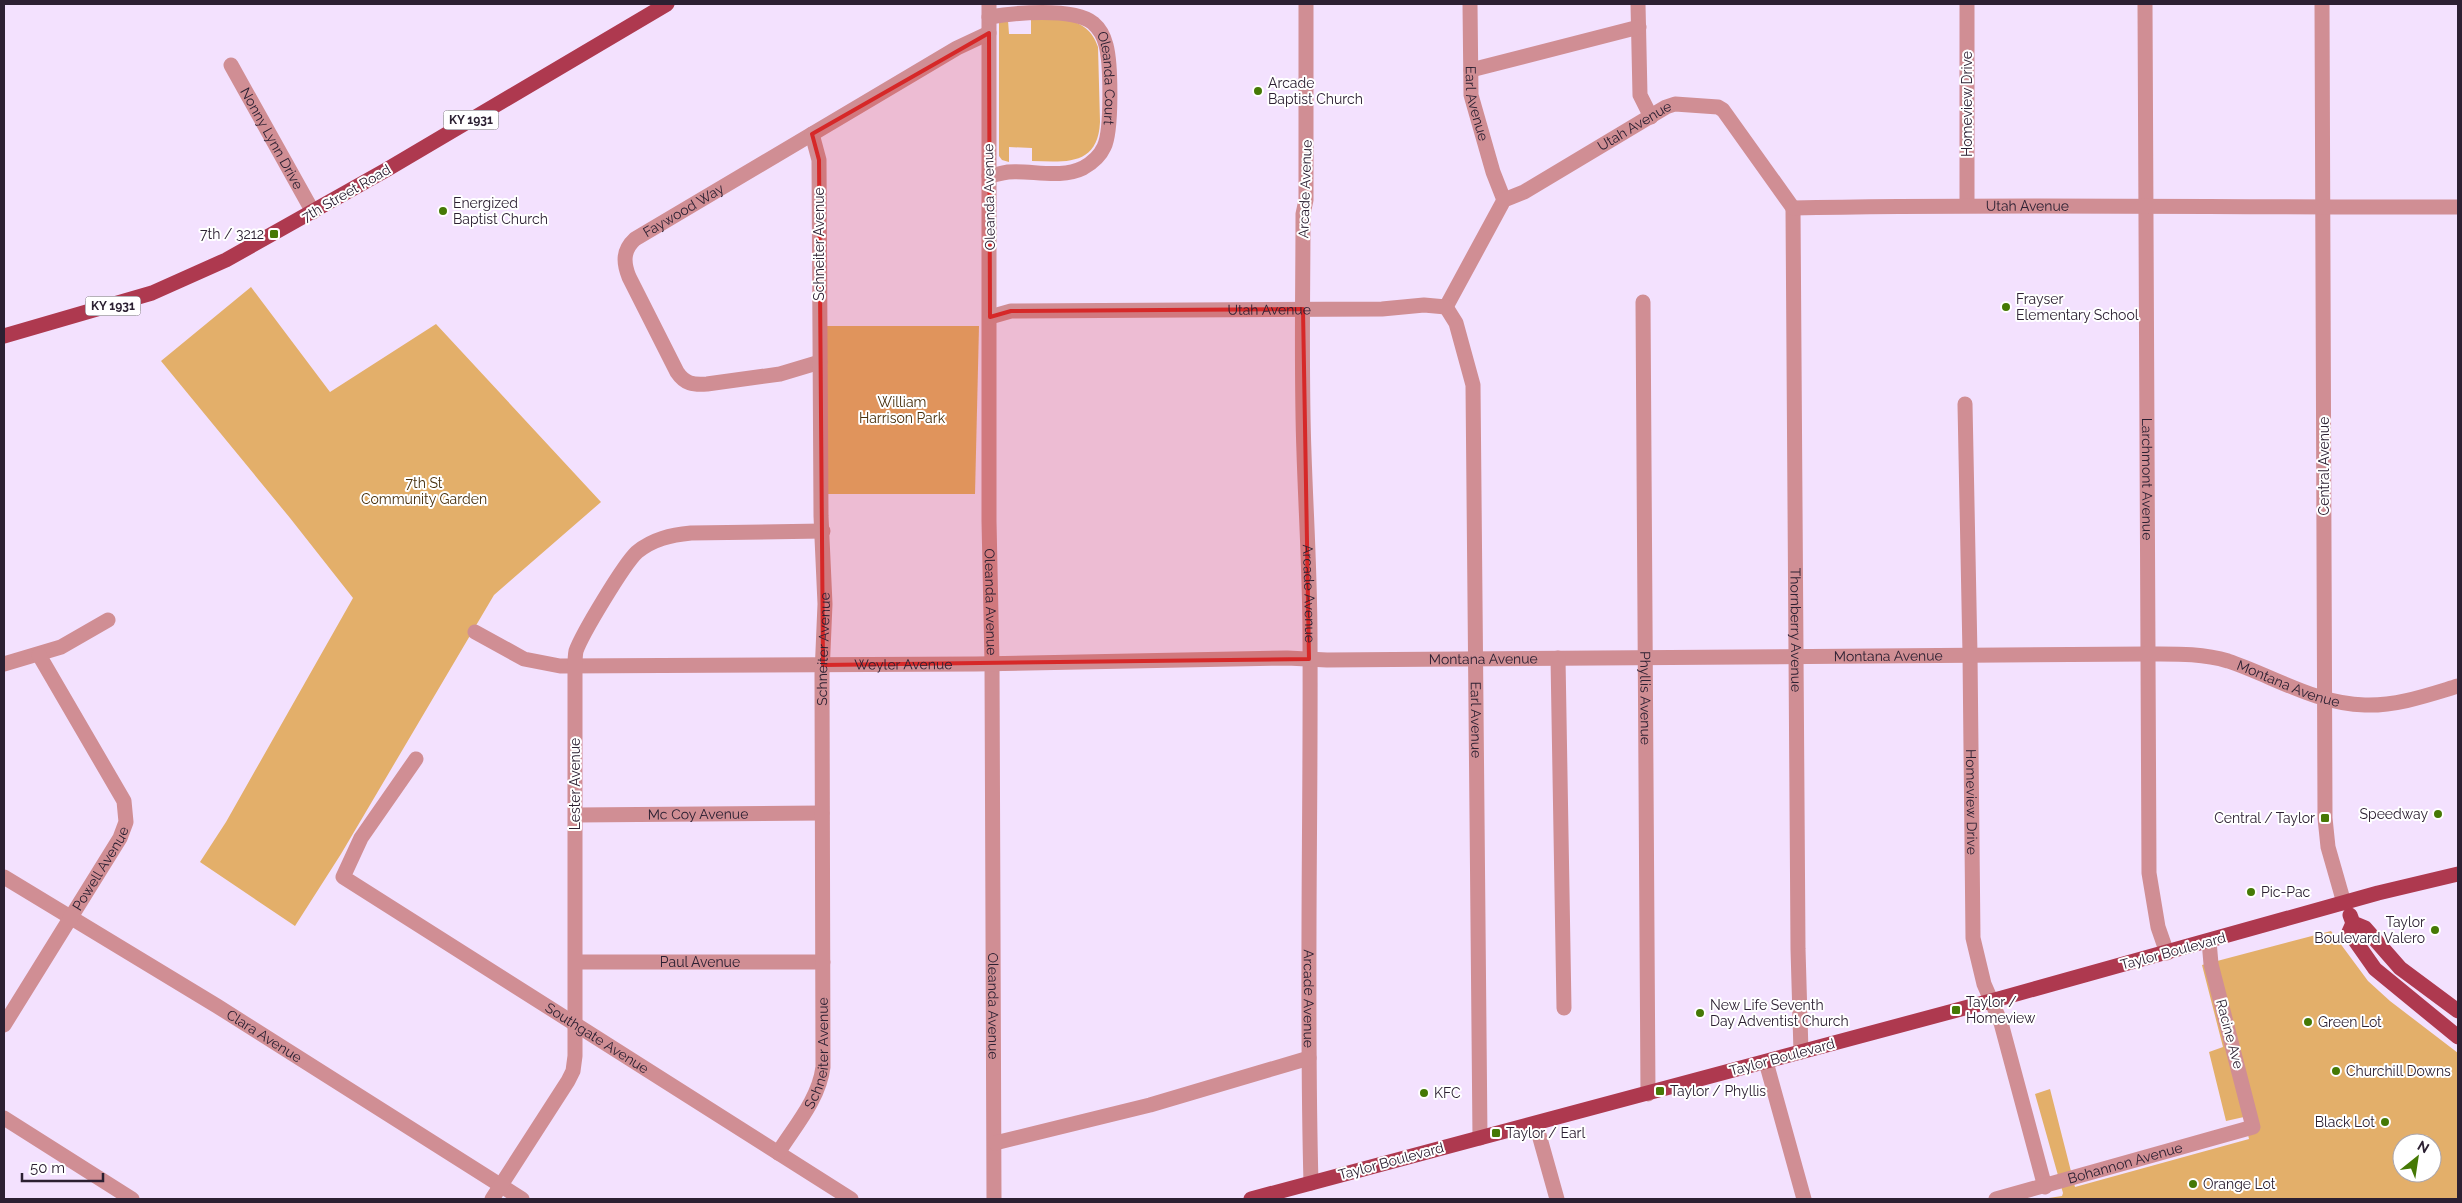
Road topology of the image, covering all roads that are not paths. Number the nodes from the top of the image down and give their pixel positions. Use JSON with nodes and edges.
{"nodes":[{"id":1,"x":667,"y":4,"type":"edge"},
{"id":2,"x":1306,"y":4,"type":"edge"},
{"id":3,"x":1470,"y":4,"type":"edge"},
{"id":4,"x":1638,"y":4,"type":"edge"},
{"id":5,"x":1967,"y":4,"type":"edge"},
{"id":6,"x":2145,"y":4,"type":"edge"},
{"id":7,"x":2322,"y":4,"type":"edge"},
{"id":8,"x":989,"y":10,"type":"edge"},
{"id":9,"x":1639,"y":27,"type":"junction"},
{"id":10,"x":989,"y":33,"type":"junction"},
{"id":11,"x":231,"y":65,"type":"dead end"},
{"id":12,"x":1471,"y":70,"type":"junction"},
{"id":13,"x":1651,"y":117,"type":"junction"},
{"id":14,"x":812,"y":134,"type":"junction"},
{"id":15,"x":989,"y":176,"type":"junction"},
{"id":16,"x":1504,"y":200,"type":"junction"},
{"id":17,"x":1967,"y":204,"type":"junction"},
{"id":18,"x":2322,"y":207,"type":"junction"},
{"id":19,"x":2458,"y":207,"type":"edge"},
{"id":20,"x":1793,"y":208,"type":"junction"},
{"id":21,"x":2145,"y":208,"type":"junction"},
{"id":22,"x":313,"y":212,"type":"junction"},
{"id":23,"x":1643,"y":302,"type":"dead end"},
{"id":24,"x":1446,"y":306,"type":"junction"},
{"id":25,"x":1303,"y":309,"type":"junction"},
{"id":26,"x":990,"y":317,"type":"junction"},
{"id":27,"x":4,"y":336,"type":"edge"},
{"id":28,"x":820,"y":362,"type":"junction"},
{"id":29,"x":1965,"y":404,"type":"dead end"},
{"id":30,"x":823,"y":531,"type":"junction"},
{"id":31,"x":108,"y":620,"type":"dead end"},
{"id":32,"x":475,"y":632,"type":"dead end"},
{"id":33,"x":39,"y":654,"type":"junction"},
{"id":34,"x":1970,"y":654,"type":"junction"},
{"id":35,"x":2148,"y":654,"type":"junction"},
{"id":36,"x":1797,"y":656,"type":"junction"},
{"id":37,"x":1645,"y":657,"type":"junction"},
{"id":38,"x":1558,"y":658,"type":"junction"},
{"id":39,"x":1310,"y":659,"type":"junction"},
{"id":40,"x":1476,"y":659,"type":"junction"},
{"id":41,"x":992,"y":663,"type":"junction"},
{"id":42,"x":4,"y":664,"type":"edge"},
{"id":43,"x":823,"y":665,"type":"junction"},
{"id":44,"x":574,"y":666,"type":"junction"},
{"id":45,"x":2458,"y":686,"type":"edge"},
{"id":46,"x":2325,"y":698,"type":"junction"},
{"id":47,"x":416,"y":759,"type":"dead end"},
{"id":48,"x":822,"y":813,"type":"junction"},
{"id":49,"x":576,"y":815,"type":"junction"},
{"id":50,"x":2458,"y":874,"type":"edge"},
{"id":51,"x":4,"y":877,"type":"edge"},
{"id":52,"x":2344,"y":903,"type":"junction"},
{"id":53,"x":72,"y":918,"type":"junction"},
{"id":54,"x":2353,"y":923,"type":"junction"},
{"id":55,"x":2209,"y":941,"type":"junction"},
{"id":56,"x":2166,"y":953,"type":"junction"},
{"id":57,"x":576,"y":962,"type":"junction"},
{"id":58,"x":823,"y":962,"type":"junction"},
{"id":59,"x":1992,"y":1001,"type":"junction"},
{"id":60,"x":1564,"y":1008,"type":"dead end"},
{"id":61,"x":2458,"y":1011,"type":"edge"},
{"id":62,"x":575,"y":1023,"type":"junction"},
{"id":63,"x":4,"y":1025,"type":"edge"},
{"id":64,"x":2458,"y":1037,"type":"edge"},
{"id":65,"x":1801,"y":1052,"type":"junction"},
{"id":66,"x":1309,"y":1058,"type":"junction"},
{"id":67,"x":1766,"y":1062,"type":"junction"},
{"id":68,"x":1648,"y":1094,"type":"junction"},
{"id":69,"x":4,"y":1118,"type":"edge"},
{"id":70,"x":1536,"y":1124,"type":"junction"},
{"id":71,"x":2253,"y":1127,"type":"joint"},
{"id":72,"x":1480,"y":1138,"type":"junction"},
{"id":73,"x":995,"y":1143,"type":"junction"},
{"id":74,"x":778,"y":1153,"type":"junction"},
{"id":75,"x":1311,"y":1183,"type":"junction"},
{"id":76,"x":501,"y":1186,"type":"junction"},
{"id":77,"x":2045,"y":1186,"type":"junction"},
{"id":78,"x":1269,"y":1197,"type":"edge"},
{"id":79,"x":132,"y":1199,"type":"edge"},
{"id":80,"x":492,"y":1199,"type":"edge"},
{"id":81,"x":522,"y":1199,"type":"edge"},
{"id":82,"x":851,"y":1199,"type":"edge"},
{"id":83,"x":994,"y":1199,"type":"edge"},
{"id":84,"x":1251,"y":1199,"type":"edge"},
{"id":85,"x":1557,"y":1199,"type":"edge"},
{"id":86,"x":1804,"y":1199,"type":"edge"},
{"id":87,"x":1996,"y":1199,"type":"edge"}],
"edges":[{"from":1,"to":22,"type":"main road","name":"7th Street Road","number":"KY 1931"},
{"from":2,"to":25,"type":"street","name":"Arcade Avenue"},
{"from":3,"to":12,"type":"street","name":"Earl Avenue"},
{"from":4,"to":9,"type":"street"},
{"from":5,"to":17,"type":"street","name":"Homeview Drive"},
{"from":6,"to":21,"type":"street","name":"Larchmont Avenue"},
{"from":7,"to":18,"type":"street","name":"Central Avenue"},
{"from":8,"to":10,"type":"street","name":"Oleanda Avenue"},
{"from":8,"to":15,"type":"street","name":"Oleanda Court"},
{"from":9,"to":12,"type":"street"},
{"from":9,"to":13,"type":"street"},
{"from":10,"to":14,"type":"street","name":"Faywood Way"},
{"from":10,"to":15,"type":"street","name":"Oleanda Avenue"},
{"from":11,"to":22,"type":"street","name":"Nonny Lynn Drive"},
{"from":12,"to":16,"type":"street","name":"Earl Avenue"},
{"from":13,"to":16,"type":"street","name":"Utah Avenue"},
{"from":13,"to":20,"type":"street","name":"Utah Avenue"},
{"from":14,"to":28,"type":"street","name":"Schneiter Avenue"},
{"from":14,"to":28,"type":"street","name":"Faywood Way"},
{"from":15,"to":26,"type":"street","name":"Oleanda Avenue"},
{"from":16,"to":24,"type":"street"},
{"from":17,"to":20,"type":"street","name":"Utah Avenue"},
{"from":17,"to":21,"type":"street","name":"Utah Avenue"},
{"from":18,"to":19,"type":"street","name":"Utah Avenue"},
{"from":18,"to":21,"type":"street","name":"Utah Avenue"},
{"from":18,"to":46,"type":"street","name":"Central Avenue"},
{"from":20,"to":36,"type":"street","name":"Thornberry Avenue"},
{"from":21,"to":35,"type":"street","name":"Larchmont Avenue"},
{"from":22,"to":27,"type":"main road","name":"7th Street Road","number":"KY 1931"},
{"from":23,"to":37,"type":"street","name":"Phyllis Avenue"},
{"from":24,"to":25,"type":"street","name":"Utah Avenue"},
{"from":24,"to":40,"type":"street","name":"Earl Avenue"},
{"from":25,"to":26,"type":"street","name":"Utah Avenue"},
{"from":25,"to":39,"type":"street","name":"Arcade Avenue"},
{"from":26,"to":41,"type":"street","name":"Oleanda Avenue"},
{"from":28,"to":30,"type":"street","name":"Schneiter Avenue"},
{"from":29,"to":34,"type":"street","name":"Homeview Drive"},
{"from":30,"to":43,"type":"street","name":"Schneiter Avenue"},
{"from":30,"to":44,"type":"street","name":"Lester Avenue"},
{"from":31,"to":33,"type":"street"},
{"from":32,"to":44,"type":"street","name":"Weyler Avenue"},
{"from":33,"to":42,"type":"street"},
{"from":33,"to":53,"type":"street","name":"Powell Avenue"},
{"from":34,"to":35,"type":"street","name":"Montana Avenue"},
{"from":34,"to":36,"type":"street","name":"Montana Avenue"},
{"from":34,"to":59,"type":"street","name":"Homeview Drive"},
{"from":35,"to":46,"type":"street","name":"Montana Avenue"},
{"from":35,"to":56,"type":"street","name":"Larchmont Avenue"},
{"from":36,"to":37,"type":"street","name":"Montana Avenue"},
{"from":36,"to":65,"type":"street","name":"Thornberry Avenue"},
{"from":37,"to":38,"type":"street","name":"Montana Avenue"},
{"from":37,"to":68,"type":"street","name":"Phyllis Avenue"},
{"from":38,"to":40,"type":"street","name":"Montana Avenue"},
{"from":38,"to":60,"type":"street"},
{"from":39,"to":40,"type":"street","name":"Montana Avenue"},
{"from":39,"to":41,"type":"street","name":"Weyler Avenue"},
{"from":39,"to":66,"type":"street","name":"Arcade Avenue"},
{"from":40,"to":72,"type":"street","name":"Earl Avenue"},
{"from":41,"to":43,"type":"street","name":"Weyler Avenue"},
{"from":41,"to":73,"type":"street","name":"Oleanda Avenue"},
{"from":43,"to":44,"type":"street","name":"Weyler Avenue"},
{"from":43,"to":48,"type":"street","name":"Schneiter Avenue"},
{"from":44,"to":49,"type":"street","name":"Lester Avenue"},
{"from":45,"to":46,"type":"street","name":"Montana Avenue"},
{"from":46,"to":52,"type":"street","name":"Central Avenue"},
{"from":47,"to":62,"type":"street","name":"Southgate Avenue"},
{"from":48,"to":49,"type":"street","name":"Mc Coy Avenue"},
{"from":48,"to":58,"type":"street","name":"Schneiter Avenue"},
{"from":49,"to":57,"type":"street","name":"Lester Avenue"},
{"from":50,"to":52,"type":"main road","name":"Taylor Boulevard"},
{"from":51,"to":53,"type":"street","name":"Clara Avenue"},
{"from":52,"to":54,"type":"main road","name":"Central Avenue"},
{"from":52,"to":55,"type":"main road","name":"Taylor Boulevard"},
{"from":53,"to":63,"type":"street","name":"Powell Avenue"},
{"from":53,"to":76,"type":"street","name":"Clara Avenue"},
{"from":54,"to":61,"type":"main road"},
{"from":54,"to":64,"type":"main road","name":"Central Avenue"},
{"from":55,"to":56,"type":"main road","name":"Taylor Boulevard"},
{"from":55,"to":71,"type":"street","name":"Racine Ave"},
{"from":56,"to":59,"type":"main road","name":"Taylor Boulevard"},
{"from":57,"to":58,"type":"street","name":"Paul Avenue"},
{"from":57,"to":62,"type":"street","name":"Lester Avenue"},
{"from":58,"to":74,"type":"street","name":"Schneiter Avenue"},
{"from":59,"to":65,"type":"main road","name":"Taylor Boulevard"},
{"from":59,"to":77,"type":"street","name":"Homeview Drive"},
{"from":62,"to":74,"type":"street","name":"Southgate Avenue"},
{"from":62,"to":76,"type":"street","name":"Lester Avenue"},
{"from":65,"to":67,"type":"main road","name":"Taylor Boulevard"},
{"from":66,"to":73,"type":"street"},
{"from":66,"to":75,"type":"street","name":"Arcade Avenue"},
{"from":67,"to":68,"type":"main road","name":"Taylor Boulevard"},
{"from":67,"to":86,"type":"street"},
{"from":68,"to":70,"type":"main road","name":"Taylor Boulevard"},
{"from":69,"to":79,"type":"street"},
{"from":70,"to":72,"type":"main road","name":"Taylor Boulevard"},
{"from":70,"to":85,"type":"street"},
{"from":71,"to":77,"type":"street","name":"Bohannon Avenue"},
{"from":72,"to":75,"type":"main road","name":"Taylor Boulevard"},
{"from":73,"to":83,"type":"street","name":"Oleanda Avenue"},
{"from":74,"to":82,"type":"street","name":"Southgate Avenue"},
{"from":75,"to":78,"type":"main road","name":"Taylor Boulevard"},
{"from":76,"to":80,"type":"street","name":"Lester Avenue"},
{"from":76,"to":81,"type":"street","name":"Clara Avenue"},
{"from":77,"to":87,"type":"street","name":"Bohannon Avenue"},
{"from":78,"to":84,"type":"main road","name":"Taylor Boulevard"}]}
